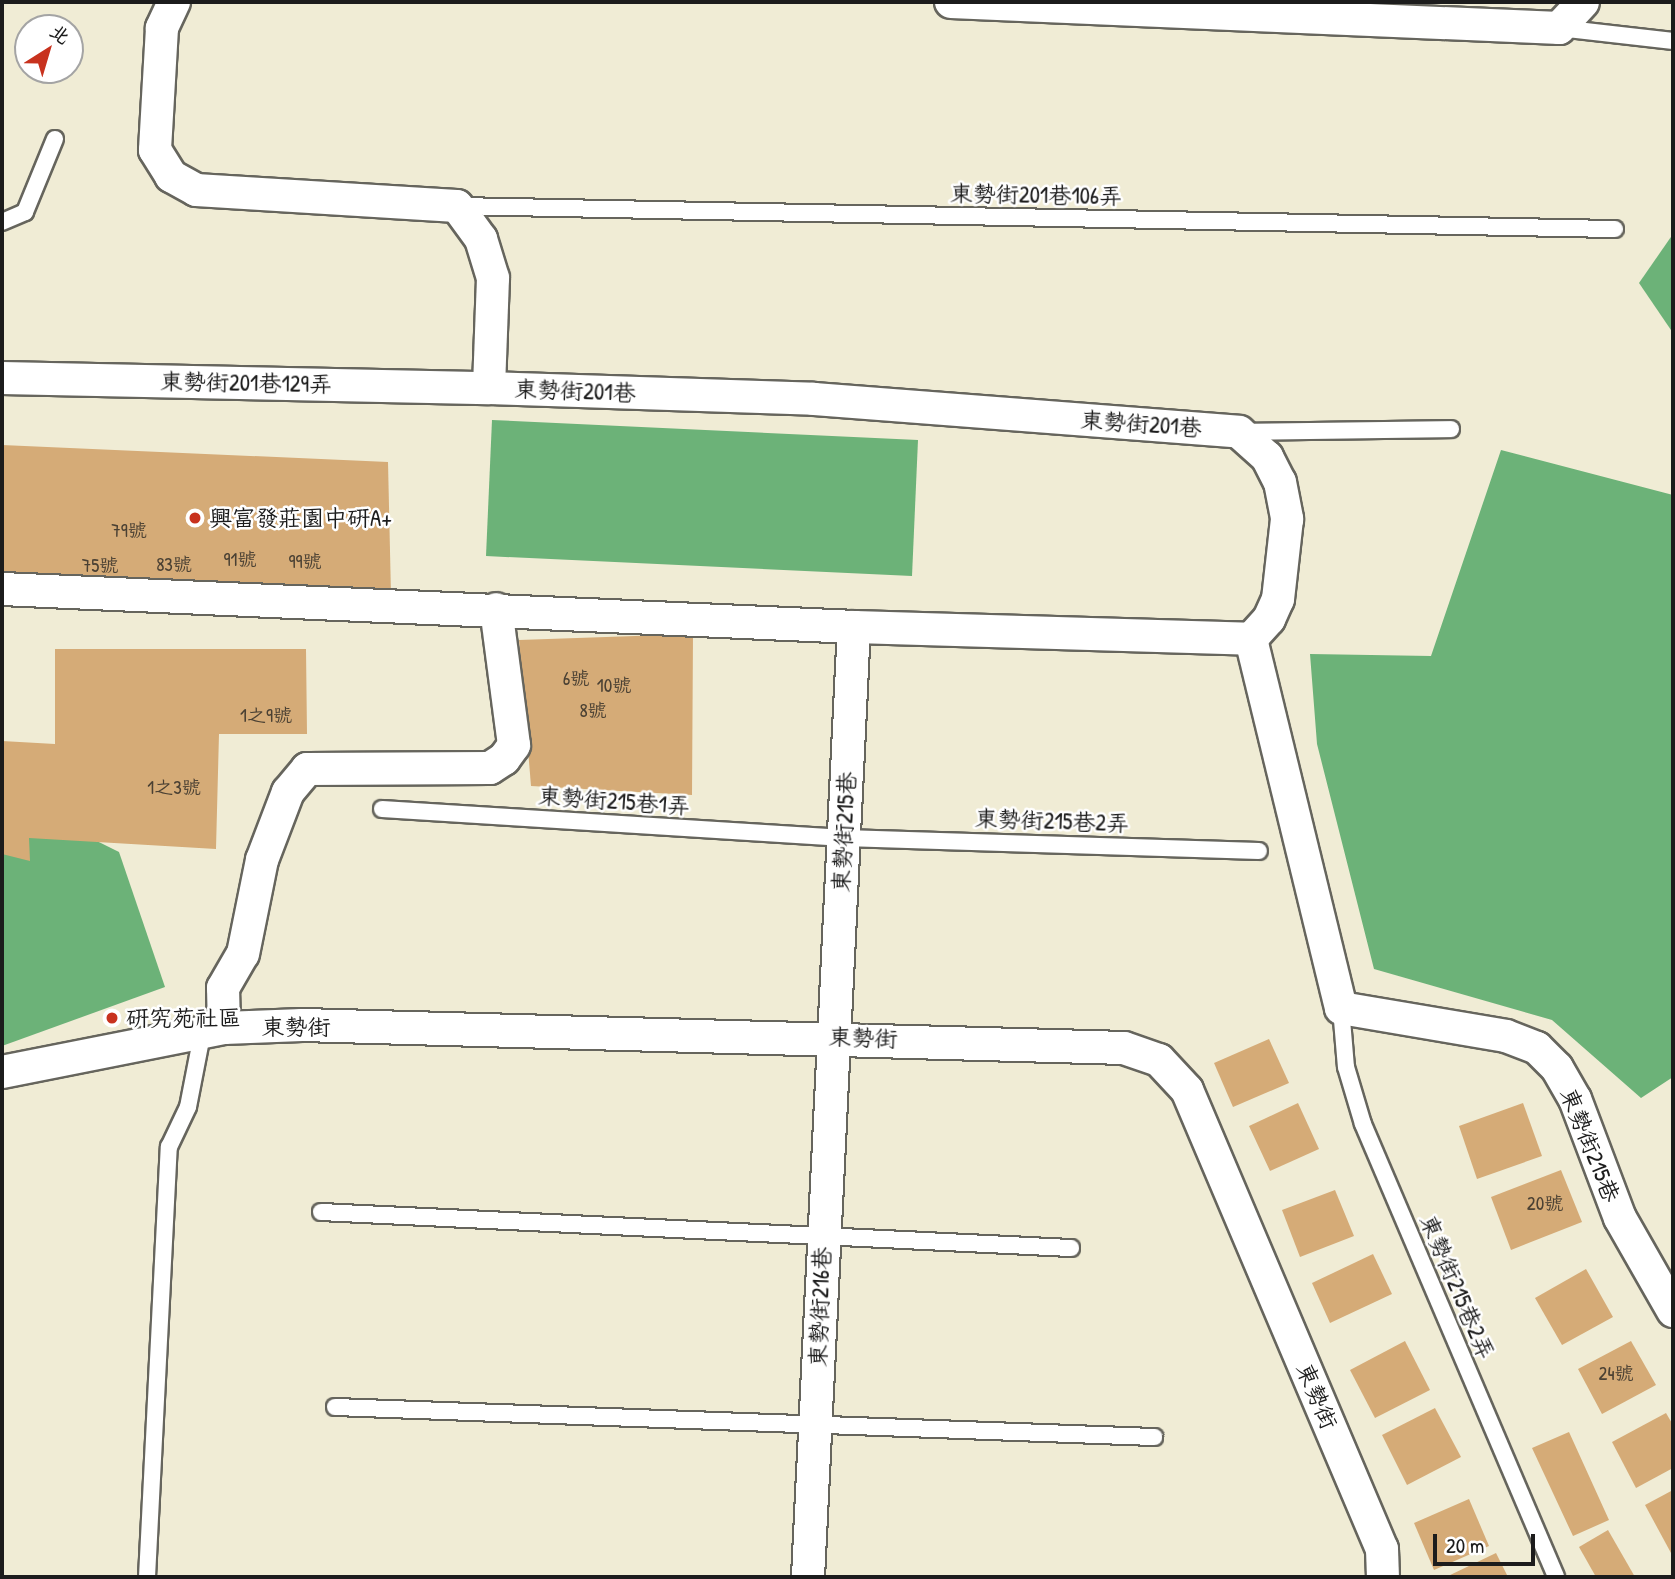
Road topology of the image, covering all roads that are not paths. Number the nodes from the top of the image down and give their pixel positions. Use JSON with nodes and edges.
{"nodes":[{"id":1,"x":174,"y":2,"type":"edge"},
{"id":2,"x":951,"y":2,"type":"edge"},
{"id":3,"x":1583,"y":2,"type":"edge"},
{"id":4,"x":1559,"y":28,"type":"junction"},
{"id":5,"x":1673,"y":41,"type":"edge"},
{"id":6,"x":55,"y":139,"type":"dead end"},
{"id":7,"x":457,"y":206,"type":"junction"},
{"id":8,"x":2,"y":222,"type":"edge"},
{"id":9,"x":1615,"y":229,"type":"dead end"},
{"id":10,"x":2,"y":378,"type":"edge"},
{"id":11,"x":489,"y":388,"type":"junction"},
{"id":12,"x":1451,"y":429,"type":"dead end"},
{"id":13,"x":1239,"y":432,"type":"junction"},
{"id":14,"x":2,"y":589,"type":"edge"},
{"id":15,"x":496,"y":609,"type":"junction"},
{"id":16,"x":854,"y":627,"type":"junction"},
{"id":17,"x":1251,"y":639,"type":"junction"},
{"id":18,"x":382,"y":809,"type":"dead end"},
{"id":19,"x":844,"y":838,"type":"junction"},
{"id":20,"x":1259,"y":850,"type":"dead end"},
{"id":21,"x":1341,"y":1008,"type":"junction"},
{"id":22,"x":213,"y":1031,"type":"junction"},
{"id":23,"x":832,"y":1037,"type":"junction"},
{"id":24,"x":2,"y":1072,"type":"edge"},
{"id":25,"x":321,"y":1212,"type":"dead end"},
{"id":26,"x":823,"y":1236,"type":"junction"},
{"id":27,"x":1070,"y":1248,"type":"dead end"},
{"id":28,"x":1673,"y":1311,"type":"edge"},
{"id":29,"x":335,"y":1406,"type":"dead end"},
{"id":30,"x":815,"y":1424,"type":"junction"},
{"id":31,"x":1154,"y":1437,"type":"dead end"},
{"id":32,"x":147,"y":1577,"type":"edge"},
{"id":33,"x":808,"y":1577,"type":"edge"},
{"id":34,"x":1383,"y":1577,"type":"edge"},
{"id":35,"x":1556,"y":1577,"type":"edge"}],
"edges":[{"from":1,"to":7,"type":"street"},
{"from":2,"to":4,"type":"street"},
{"from":3,"to":4,"type":"street"},
{"from":4,"to":5,"type":"lane"},
{"from":6,"to":8,"type":"lane"},
{"from":7,"to":9,"type":"lane","name":"東勢街201巷106弄"},
{"from":7,"to":11,"type":"street","name":"東勢街201巷"},
{"from":10,"to":11,"type":"street","name":"東勢街201巷129弄"},
{"from":11,"to":13,"type":"street","name":"東勢街201巷"},
{"from":12,"to":13,"type":"lane"},
{"from":13,"to":17,"type":"street"},
{"from":14,"to":15,"type":"street"},
{"from":15,"to":16,"type":"street"},
{"from":15,"to":22,"type":"street"},
{"from":16,"to":17,"type":"street"},
{"from":16,"to":19,"type":"street","name":"東勢街215巷"},
{"from":17,"to":21,"type":"street"},
{"from":18,"to":19,"type":"lane","name":"東勢街215巷1弄"},
{"from":19,"to":20,"type":"lane","name":"東勢街215巷2弄"},
{"from":19,"to":23,"type":"street","name":"東勢街215巷"},
{"from":21,"to":28,"type":"street","name":"東勢街215巷"},
{"from":21,"to":35,"type":"lane","name":"東勢街215巷2弄"},
{"from":22,"to":23,"type":"street","name":"東勢街"},
{"from":22,"to":24,"type":"street","name":"東勢街"},
{"from":22,"to":32,"type":"lane"},
{"from":23,"to":26,"type":"street","name":"東勢街216巷"},
{"from":23,"to":34,"type":"street","name":"東勢街"},
{"from":25,"to":26,"type":"lane"},
{"from":26,"to":27,"type":"lane"},
{"from":26,"to":30,"type":"street","name":"東勢街216巷"},
{"from":29,"to":30,"type":"lane"},
{"from":30,"to":31,"type":"lane"},
{"from":30,"to":33,"type":"street","name":"東勢街216巷"}]}
